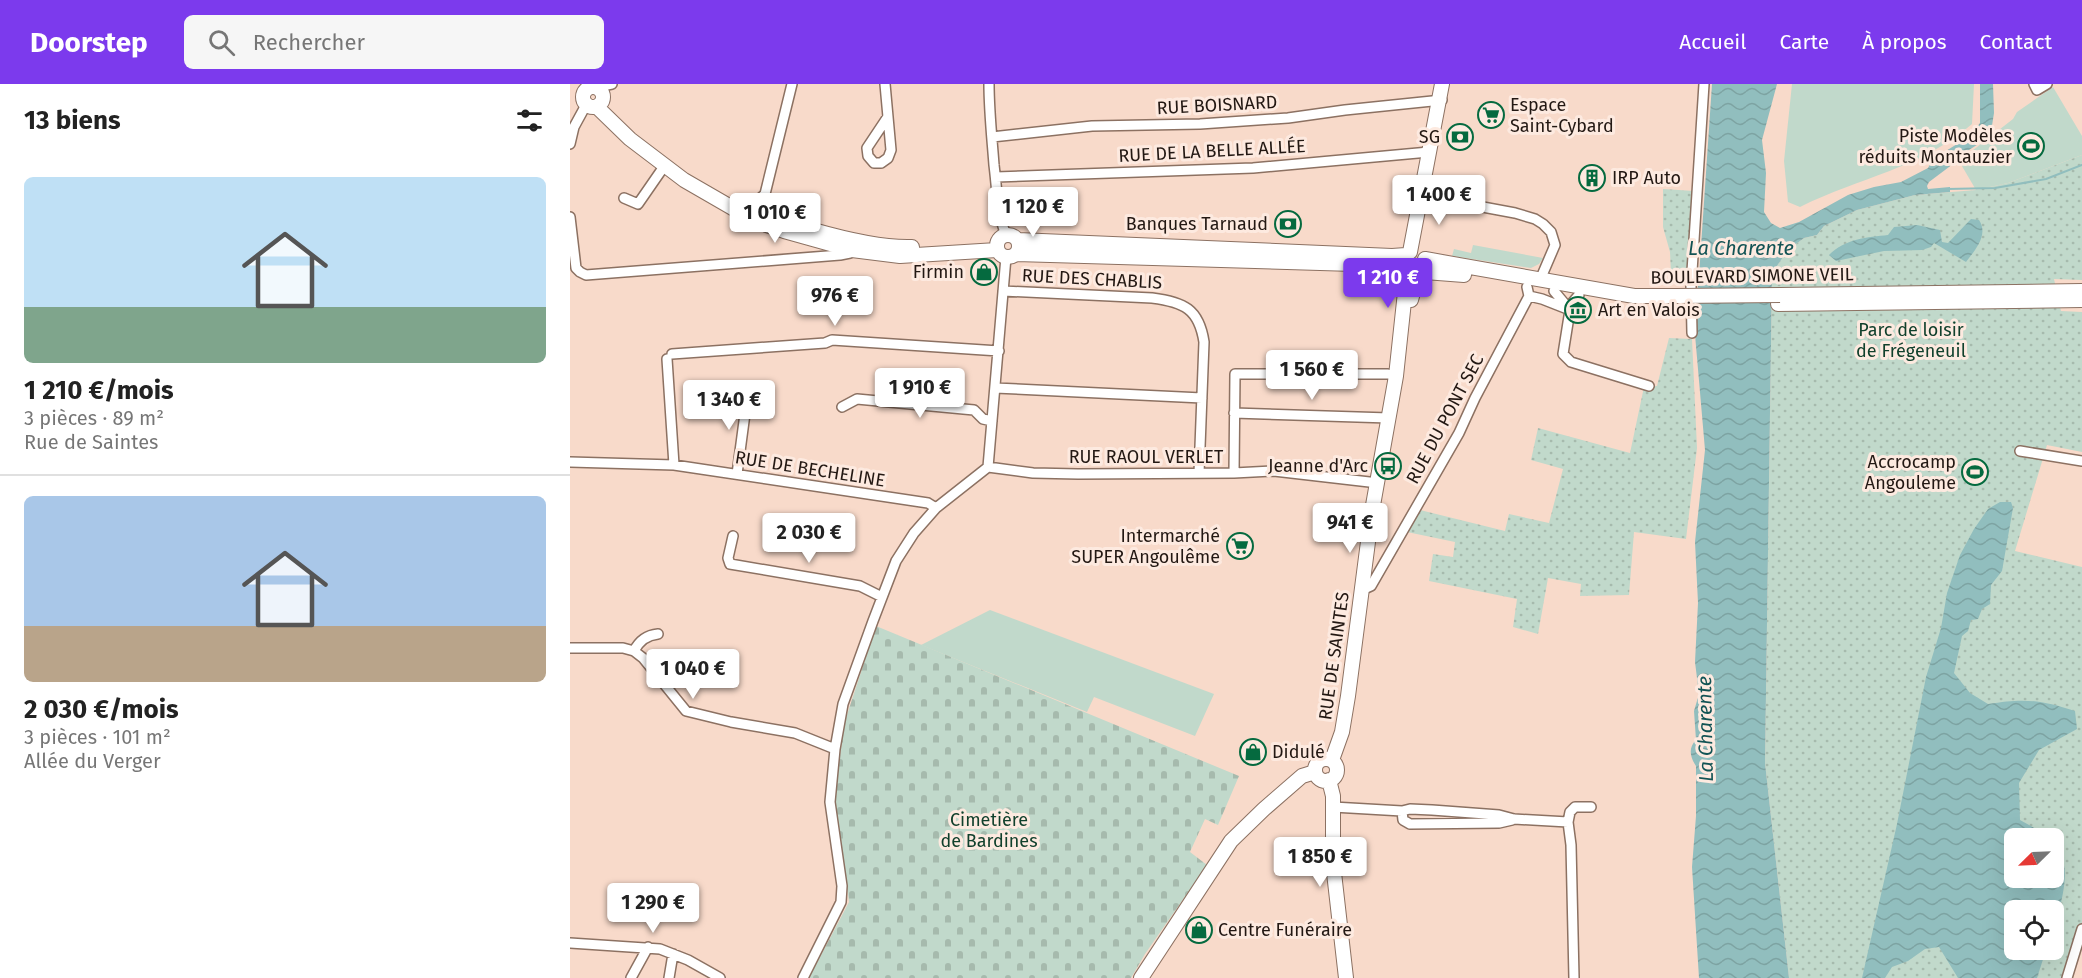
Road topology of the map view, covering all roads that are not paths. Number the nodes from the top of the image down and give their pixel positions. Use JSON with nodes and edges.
{"nodes":[{"id":1,"x":573,"y":84,"type":"edge"},
{"id":2,"x":792,"y":84,"type":"edge"},
{"id":3,"x":885,"y":84,"type":"edge"},
{"id":4,"x":989,"y":84,"type":"edge"},
{"id":5,"x":1443,"y":84,"type":"edge"},
{"id":6,"x":1704,"y":84,"type":"edge"},
{"id":7,"x":2034,"y":84,"type":"edge"},
{"id":8,"x":2047,"y":84,"type":"edge"},
{"id":9,"x":594,"y":94,"type":"edge"},
{"id":10,"x":1440,"y":99,"type":"junction"},
{"id":11,"x":887,"y":118,"type":"dead end"},
{"id":12,"x":992,"y":137,"type":"junction"},
{"id":13,"x":570,"y":144,"type":"edge"},
{"id":14,"x":1429,"y":152,"type":"junction"},
{"id":15,"x":665,"y":165,"type":"junction"},
{"id":16,"x":996,"y":177,"type":"junction"},
{"id":17,"x":1425,"y":193,"type":"junction"},
{"id":18,"x":765,"y":195,"type":"junction"},
{"id":19,"x":624,"y":198,"type":"dead end"},
{"id":20,"x":750,"y":208,"type":"junction"},
{"id":21,"x":570,"y":217,"type":"edge"},
{"id":22,"x":771,"y":217,"type":"junction"},
{"id":23,"x":807,"y":238,"type":"junction"},
{"id":24,"x":1007,"y":246,"type":"junction"},
{"id":25,"x":852,"y":250,"type":"junction"},
{"id":26,"x":807,"y":258,"type":"junction"},
{"id":27,"x":1414,"y":265,"type":"junction"},
{"id":28,"x":1540,"y":280,"type":"junction"},
{"id":29,"x":1003,"y":291,"type":"junction"},
{"id":30,"x":1528,"y":291,"type":"junction"},
{"id":31,"x":1554,"y":291,"type":"junction"},
{"id":32,"x":2082,"y":291,"type":"edge"},
{"id":33,"x":1579,"y":295,"type":"junction"},
{"id":34,"x":1779,"y":299,"type":"junction"},
{"id":35,"x":1677,"y":300,"type":"junction"},
{"id":36,"x":2082,"y":300,"type":"edge"},
{"id":37,"x":1570,"y":310,"type":"junction"},
{"id":38,"x":1692,"y":333,"type":"dead end"},
{"id":39,"x":999,"y":351,"type":"junction"},
{"id":40,"x":1396,"y":376,"type":"junction"},
{"id":41,"x":1648,"y":386,"type":"dead end"},
{"id":42,"x":995,"y":388,"type":"junction"},
{"id":43,"x":748,"y":391,"type":"dead end"},
{"id":44,"x":1202,"y":398,"type":"junction"},
{"id":45,"x":842,"y":407,"type":"dead end"},
{"id":46,"x":1234,"y":413,"type":"junction"},
{"id":47,"x":1389,"y":418,"type":"junction"},
{"id":48,"x":992,"y":421,"type":"junction"},
{"id":49,"x":2020,"y":451,"type":"dead end"},
{"id":50,"x":2082,"y":461,"type":"edge"},
{"id":51,"x":570,"y":462,"type":"edge"},
{"id":52,"x":674,"y":465,"type":"junction"},
{"id":53,"x":988,"y":467,"type":"junction"},
{"id":54,"x":1199,"y":473,"type":"junction"},
{"id":55,"x":1234,"y":473,"type":"junction"},
{"id":56,"x":737,"y":474,"type":"junction"},
{"id":57,"x":1378,"y":483,"type":"junction"},
{"id":58,"x":933,"y":511,"type":"junction"},
{"id":59,"x":733,"y":536,"type":"dead end"},
{"id":60,"x":1362,"y":590,"type":"junction"},
{"id":61,"x":882,"y":597,"type":"junction"},
{"id":62,"x":658,"y":634,"type":"dead end"},
{"id":63,"x":570,"y":648,"type":"edge"},
{"id":64,"x":634,"y":651,"type":"junction"},
{"id":65,"x":835,"y":749,"type":"junction"},
{"id":66,"x":1332,"y":760,"type":"junction"},
{"id":67,"x":1315,"y":772,"type":"junction"},
{"id":68,"x":1329,"y":780,"type":"junction"},
{"id":69,"x":1333,"y":807,"type":"junction"},
{"id":70,"x":1591,"y":807,"type":"dead end"},
{"id":71,"x":1402,"y":811,"type":"junction"},
{"id":72,"x":1514,"y":819,"type":"junction"},
{"id":73,"x":1568,"y":822,"type":"junction"},
{"id":74,"x":2082,"y":929,"type":"edge"},
{"id":75,"x":570,"y":943,"type":"edge"},
{"id":76,"x":648,"y":947,"type":"junction"},
{"id":77,"x":673,"y":954,"type":"junction"},
{"id":78,"x":631,"y":978,"type":"edge"},
{"id":79,"x":669,"y":978,"type":"edge"},
{"id":80,"x":720,"y":978,"type":"edge"},
{"id":81,"x":803,"y":978,"type":"edge"},
{"id":82,"x":1141,"y":978,"type":"edge"},
{"id":83,"x":1346,"y":978,"type":"edge"},
{"id":84,"x":1574,"y":978,"type":"edge"},
{"id":85,"x":2067,"y":978,"type":"edge"}],
"edges":[{"from":1,"to":9,"type":"main road"},
{"from":2,"to":18,"type":"street"},
{"from":3,"to":11,"type":"street"},
{"from":4,"to":12,"type":"street"},
{"from":5,"to":10,"type":"main road","name":"RUE DE SAINTES"},
{"from":6,"to":38,"type":"street"},
{"from":7,"to":8,"type":"street"},
{"from":9,"to":13,"type":"street"},
{"from":9,"to":15,"type":"main road"},
{"from":9,"to":20,"type":"main road"},
{"from":10,"to":12,"type":"street","name":"RUE BOISNARD"},
{"from":10,"to":14,"type":"main road","name":"RUE DE SAINTES"},
{"from":10,"to":17,"type":"main road","name":"RUE DE SAINTES"},
{"from":12,"to":16,"type":"street"},
{"from":14,"to":16,"type":"street","name":"RUE DE LA BELLE ALLÉE"},
{"from":14,"to":17,"type":"main road","name":"RUE DE SAINTES"},
{"from":15,"to":19,"type":"street"},
{"from":15,"to":23,"type":"main road"},
{"from":16,"to":24,"type":"street"},
{"from":17,"to":27,"type":"main road","name":"RUE DE SAINTES"},
{"from":17,"to":28,"type":"street"},
{"from":18,"to":20,"type":"street"},
{"from":18,"to":22,"type":"street"},
{"from":20,"to":22,"type":"main road"},
{"from":21,"to":26,"type":"street"},
{"from":22,"to":24,"type":"main road"},
{"from":23,"to":25,"type":"main road"},
{"from":23,"to":26,"type":"street"},
{"from":24,"to":25,"type":"main road"},
{"from":24,"to":27,"type":"main road"},
{"from":24,"to":29,"type":"street"},
{"from":25,"to":26,"type":"street"},
{"from":27,"to":28,"type":"main road","name":"BOULEVARD SIMONE VEIL"},
{"from":27,"to":30,"type":"main road","name":"BOULEVARD SIMONE VEIL"},
{"from":27,"to":40,"type":"main road","name":"RUE DE SAINTES"},
{"from":28,"to":35,"type":"main road","name":"BOULEVARD SIMONE VEIL"},
{"from":29,"to":39,"type":"street"},
{"from":29,"to":44,"type":"street","name":"RUE DES CHABLIS"},
{"from":30,"to":31,"type":"main road","name":"BOULEVARD SIMONE VEIL"},
{"from":30,"to":37,"type":"street"},
{"from":30,"to":60,"type":"street","name":"RUE DU PONT SEC"},
{"from":31,"to":33,"type":"main road","name":"BOULEVARD SIMONE VEIL"},
{"from":31,"to":37,"type":"street"},
{"from":32,"to":34,"type":"main road","name":"BOULEVARD SIMONE VEIL"},
{"from":33,"to":35,"type":"main road","name":"BOULEVARD SIMONE VEIL"},
{"from":33,"to":37,"type":"street"},
{"from":34,"to":35,"type":"main road","name":"BOULEVARD SIMONE VEIL"},
{"from":34,"to":36,"type":"main road","name":"BOULEVARD SIMONE VEIL"},
{"from":37,"to":41,"type":"street"},
{"from":39,"to":42,"type":"street"},
{"from":39,"to":52,"type":"street"},
{"from":40,"to":46,"type":"street"},
{"from":40,"to":47,"type":"main road","name":"RUE DE SAINTES"},
{"from":42,"to":44,"type":"street"},
{"from":42,"to":48,"type":"street"},
{"from":43,"to":56,"type":"street"},
{"from":44,"to":54,"type":"street","name":"RUE DES CHABLIS"},
{"from":45,"to":48,"type":"street"},
{"from":46,"to":47,"type":"street"},
{"from":46,"to":55,"type":"street"},
{"from":47,"to":57,"type":"main road","name":"RUE DE SAINTES"},
{"from":48,"to":53,"type":"street"},
{"from":49,"to":50,"type":"street"},
{"from":51,"to":52,"type":"street","name":"RUE DE BECHELINE"},
{"from":52,"to":56,"type":"street","name":"RUE DE BECHELINE"},
{"from":53,"to":54,"type":"street","name":"RUE RAOUL VERLET"},
{"from":53,"to":58,"type":"street"},
{"from":54,"to":55,"type":"street","name":"RUE RAOUL VERLET"},
{"from":55,"to":57,"type":"street","name":"RUE RAOUL VERLET"},
{"from":56,"to":58,"type":"street","name":"RUE DE BECHELINE"},
{"from":57,"to":60,"type":"main road","name":"RUE DE SAINTES"},
{"from":58,"to":61,"type":"street"},
{"from":59,"to":61,"type":"street"},
{"from":60,"to":66,"type":"main road","name":"RUE DE SAINTES"},
{"from":61,"to":65,"type":"street"},
{"from":62,"to":64,"type":"street"},
{"from":63,"to":64,"type":"street"},
{"from":64,"to":65,"type":"street"},
{"from":65,"to":81,"type":"street"},
{"from":66,"to":67,"type":"main road"},
{"from":66,"to":68,"type":"main road"},
{"from":67,"to":68,"type":"main road"},
{"from":67,"to":82,"type":"main road"},
{"from":68,"to":69,"type":"main road"},
{"from":69,"to":71,"type":"street"},
{"from":69,"to":83,"type":"main road"},
{"from":70,"to":73,"type":"street"},
{"from":71,"to":72,"type":"street"},
{"from":71,"to":72,"type":"street"},
{"from":72,"to":73,"type":"street"},
{"from":73,"to":84,"type":"street"},
{"from":74,"to":85,"type":"street"},
{"from":75,"to":76,"type":"street"},
{"from":76,"to":77,"type":"street"},
{"from":76,"to":78,"type":"street"},
{"from":77,"to":79,"type":"street"},
{"from":77,"to":80,"type":"street"}]}
